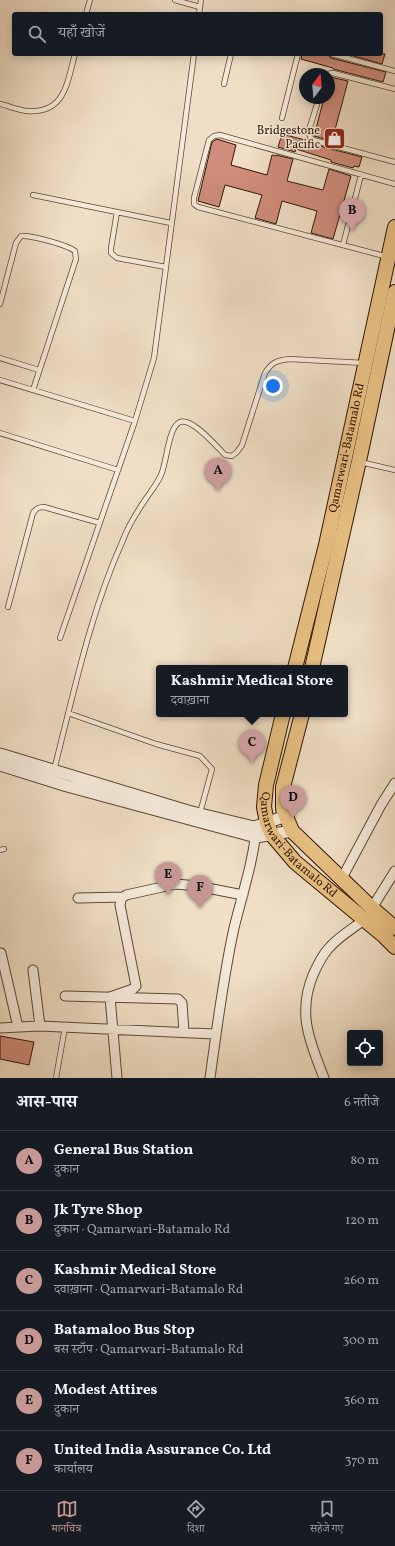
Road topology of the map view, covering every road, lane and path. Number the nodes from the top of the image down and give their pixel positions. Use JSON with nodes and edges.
{"nodes":[{"id":1,"x":90,"y":0,"type":"edge"},
{"id":2,"x":176,"y":0,"type":"edge"},
{"id":3,"x":201,"y":0,"type":"edge"},
{"id":4,"x":200,"y":7,"type":"junction"},
{"id":5,"x":87,"y":12,"type":"edge"},
{"id":6,"x":199,"y":12,"type":"edge"},
{"id":7,"x":74,"y":56,"type":"edge"},
{"id":8,"x":194,"y":56,"type":"edge"},
{"id":9,"x":231,"y":56,"type":"edge"},
{"id":10,"x":298,"y":56,"type":"edge"},
{"id":11,"x":339,"y":56,"type":"edge"},
{"id":12,"x":395,"y":71,"type":"edge"},
{"id":13,"x":335,"y":74,"type":"edge"},
{"id":14,"x":224,"y":84,"type":"dead end"},
{"id":15,"x":395,"y":89,"type":"edge"},
{"id":16,"x":0,"y":104,"type":"edge"},
{"id":17,"x":317,"y":104,"type":"edge"},
{"id":18,"x":282,"y":118,"type":"dead end"},
{"id":19,"x":395,"y":162,"type":"edge"},
{"id":20,"x":361,"y":175,"type":"junction"},
{"id":21,"x":395,"y":184,"type":"edge"},
{"id":22,"x":33,"y":195,"type":"dead end"},
{"id":23,"x":117,"y":212,"type":"junction"},
{"id":24,"x":172,"y":223,"type":"junction"},
{"id":25,"x":395,"y":227,"type":"edge"},
{"id":26,"x":342,"y":245,"type":"junction"},
{"id":27,"x":389,"y":257,"type":"junction"},
{"id":28,"x":166,"y":267,"type":"junction"},
{"id":29,"x":395,"y":292,"type":"edge"},
{"id":30,"x":0,"y":304,"type":"edge"},
{"id":31,"x":0,"y":358,"type":"edge"},
{"id":32,"x":366,"y":364,"type":"junction"},
{"id":33,"x":39,"y":370,"type":"junction"},
{"id":34,"x":0,"y":380,"type":"edge"},
{"id":35,"x":33,"y":390,"type":"junction"},
{"id":36,"x":135,"y":421,"type":"junction"},
{"id":37,"x":0,"y":433,"type":"edge"},
{"id":38,"x":359,"y":461,"type":"junction"},
{"id":39,"x":118,"y":470,"type":"junction"},
{"id":40,"x":395,"y":470,"type":"edge"},
{"id":41,"x":100,"y":523,"type":"junction"},
{"id":42,"x":8,"y":607,"type":"dead end"},
{"id":43,"x":60,"y":638,"type":"dead end"},
{"id":44,"x":296,"y":665,"type":"edge"},
{"id":45,"x":313,"y":665,"type":"edge"},
{"id":46,"x":68,"y":713,"type":"junction"},
{"id":47,"x":282,"y":717,"type":"edge"},
{"id":48,"x":301,"y":717,"type":"edge"},
{"id":49,"x":0,"y":754,"type":"edge"},
{"id":50,"x":0,"y":765,"type":"edge"},
{"id":51,"x":54,"y":770,"type":"junction"},
{"id":52,"x":395,"y":783,"type":"edge"},
{"id":53,"x":200,"y":813,"type":"junction"},
{"id":54,"x":286,"y":816,"type":"junction"},
{"id":55,"x":262,"y":830,"type":"junction"},
{"id":56,"x":292,"y":831,"type":"junction"},
{"id":57,"x":395,"y":871,"type":"edge"},
{"id":58,"x":343,"y":879,"type":"junction"},
{"id":59,"x":243,"y":895,"type":"junction"},
{"id":60,"x":123,"y":897,"type":"junction"},
{"id":61,"x":78,"y":898,"type":"dead end"},
{"id":62,"x":372,"y":908,"type":"junction"},
{"id":63,"x":364,"y":920,"type":"junction"},
{"id":64,"x":395,"y":928,"type":"edge"},
{"id":65,"x":395,"y":947,"type":"edge"},
{"id":66,"x":1,"y":953,"type":"edge"},
{"id":67,"x":33,"y":970,"type":"dead end"},
{"id":68,"x":66,"y":996,"type":"dead end"},
{"id":69,"x":110,"y":997,"type":"junction"},
{"id":70,"x":40,"y":1026,"type":"junction"},
{"id":71,"x":18,"y":1027,"type":"junction"},
{"id":72,"x":65,"y":1027,"type":"junction"},
{"id":73,"x":0,"y":1028,"type":"edge"},
{"id":74,"x":113,"y":1030,"type":"junction"},
{"id":75,"x":184,"y":1032,"type":"junction"},
{"id":76,"x":215,"y":1034,"type":"junction"},
{"id":77,"x":56,"y":1078,"type":"edge"},
{"id":78,"x":117,"y":1078,"type":"edge"},
{"id":79,"x":210,"y":1078,"type":"edge"},
{"id":80,"x":324,"y":1078,"type":"edge"}],
"edges":[{"from":1,"to":5,"type":"lane"},
{"from":2,"to":4,"type":"lane"},
{"from":3,"to":4,"type":"lane"},
{"from":4,"to":6,"type":"lane"},
{"from":7,"to":16,"type":"lane"},
{"from":8,"to":24,"type":"lane"},
{"from":9,"to":14,"type":"lane"},
{"from":10,"to":18,"type":"lane"},
{"from":11,"to":12,"type":"lane"},
{"from":13,"to":15,"type":"lane"},
{"from":17,"to":19,"type":"lane"},
{"from":20,"to":21,"type":"lane"},
{"from":20,"to":26,"type":"lane"},
{"from":20,"to":26,"type":"lane"},
{"from":22,"to":23,"type":"lane"},
{"from":23,"to":24,"type":"lane"},
{"from":23,"to":28,"type":"lane"},
{"from":24,"to":28,"type":"lane"},
{"from":25,"to":27,"type":"main road","name":"Qamarwari-Batamalo Rd"},
{"from":26,"to":27,"type":"lane"},
{"from":27,"to":32,"type":"main road","name":"Qamarwari-Batamalo Rd"},
{"from":28,"to":36,"type":"lane"},
{"from":29,"to":38,"type":"main road","name":"Qamarwari-Batamalo Rd"},
{"from":30,"to":33,"type":"lane"},
{"from":31,"to":33,"type":"lane"},
{"from":32,"to":44,"type":"main road","name":"Qamarwari-Batamalo Rd"},
{"from":32,"to":46,"type":"lane"},
{"from":33,"to":35,"type":"lane"},
{"from":34,"to":35,"type":"lane"},
{"from":35,"to":36,"type":"lane"},
{"from":36,"to":39,"type":"lane"},
{"from":37,"to":39,"type":"lane"},
{"from":38,"to":40,"type":"lane"},
{"from":38,"to":45,"type":"main road","name":"Qamarwari-Batamalo Rd"},
{"from":39,"to":41,"type":"lane"},
{"from":41,"to":42,"type":"lane"},
{"from":41,"to":43,"type":"lane"},
{"from":46,"to":51,"type":"lane"},
{"from":46,"to":53,"type":"lane"},
{"from":47,"to":55,"type":"main road","name":"Qamarwari-Batamalo Rd"},
{"from":48,"to":54,"type":"main road","name":"Qamarwari-Batamalo Rd"},
{"from":49,"to":51,"type":"street"},
{"from":50,"to":55,"type":"street"},
{"from":51,"to":53,"type":"street"},
{"from":52,"to":58,"type":"street"},
{"from":53,"to":55,"type":"street"},
{"from":54,"to":55,"type":"street"},
{"from":54,"to":56,"type":"main road","name":"Qamarwari-Batamalo Rd"},
{"from":55,"to":56,"type":"street"},
{"from":55,"to":59,"type":"street"},
{"from":55,"to":63,"type":"main road","name":"Qamarwari-Batamalo Rd"},
{"from":56,"to":58,"type":"main road","name":"Qamarwari-Batamalo Rd"},
{"from":57,"to":62,"type":"street"},
{"from":58,"to":62,"type":"main road","name":"Qamarwari-Batamalo Rd"},
{"from":59,"to":60,"type":"street"},
{"from":59,"to":76,"type":"street"},
{"from":60,"to":61,"type":"street"},
{"from":60,"to":69,"type":"street"},
{"from":62,"to":64,"type":"main road","name":"Qamarwari-Batamalo Rd"},
{"from":63,"to":65,"type":"main road","name":"Qamarwari-Batamalo Rd"},
{"from":63,"to":80,"type":"street"},
{"from":66,"to":71,"type":"street"},
{"from":67,"to":70,"type":"street"},
{"from":68,"to":69,"type":"street"},
{"from":69,"to":74,"type":"street"},
{"from":69,"to":75,"type":"street"},
{"from":70,"to":71,"type":"street"},
{"from":70,"to":72,"type":"street"},
{"from":71,"to":73,"type":"street"},
{"from":72,"to":74,"type":"street"},
{"from":72,"to":77,"type":"lane"},
{"from":74,"to":75,"type":"street"},
{"from":74,"to":78,"type":"street"},
{"from":75,"to":76,"type":"street"},
{"from":76,"to":79,"type":"street"}]}
